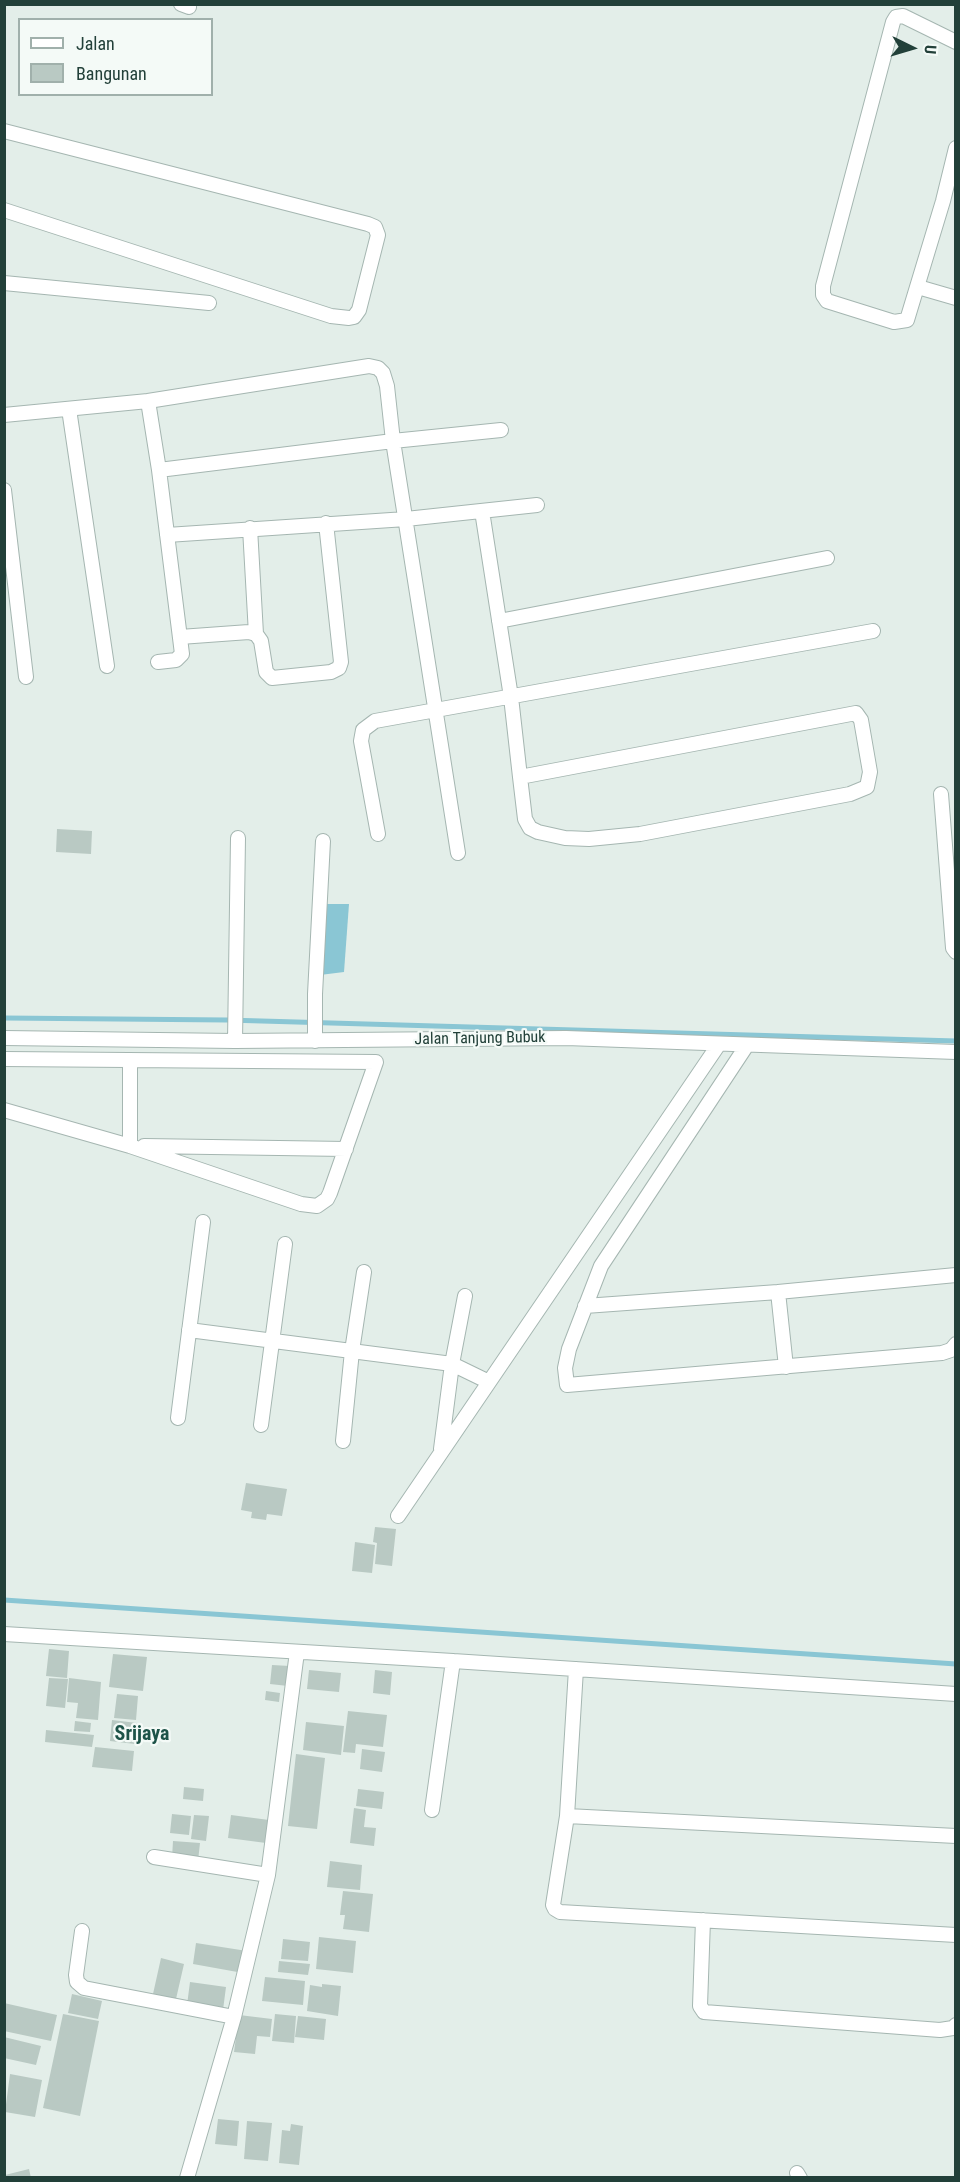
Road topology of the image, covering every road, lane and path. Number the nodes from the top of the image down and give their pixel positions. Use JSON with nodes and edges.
{"nodes":[{"id":1,"x":956,"y":42,"type":"edge"},
{"id":2,"x":4,"y":131,"type":"edge"},
{"id":3,"x":956,"y":148,"type":"edge"},
{"id":4,"x":949,"y":203,"type":"edge"},
{"id":5,"x":4,"y":210,"type":"edge"},
{"id":6,"x":4,"y":283,"type":"edge"},
{"id":7,"x":918,"y":287,"type":"junction"},
{"id":8,"x":956,"y":298,"type":"edge"},
{"id":9,"x":209,"y":303,"type":"dead end"},
{"id":10,"x":148,"y":401,"type":"junction"},
{"id":11,"x":69,"y":409,"type":"junction"},
{"id":12,"x":4,"y":415,"type":"edge"},
{"id":13,"x":501,"y":430,"type":"dead end"},
{"id":14,"x":393,"y":441,"type":"junction"},
{"id":15,"x":159,"y":470,"type":"junction"},
{"id":16,"x":4,"y":490,"type":"edge"},
{"id":17,"x":537,"y":505,"type":"dead end"},
{"id":18,"x":482,"y":511,"type":"junction"},
{"id":19,"x":406,"y":519,"type":"junction"},
{"id":20,"x":326,"y":523,"type":"junction"},
{"id":21,"x":250,"y":528,"type":"junction"},
{"id":22,"x":167,"y":535,"type":"junction"},
{"id":23,"x":827,"y":558,"type":"dead end"},
{"id":24,"x":499,"y":621,"type":"junction"},
{"id":25,"x":873,"y":631,"type":"dead end"},
{"id":26,"x":256,"y":634,"type":"junction"},
{"id":27,"x":180,"y":637,"type":"junction"},
{"id":28,"x":158,"y":662,"type":"dead end"},
{"id":29,"x":107,"y":666,"type":"dead end"},
{"id":30,"x":27,"y":677,"type":"dead end"},
{"id":31,"x":511,"y":697,"type":"junction"},
{"id":32,"x":436,"y":711,"type":"junction"},
{"id":33,"x":520,"y":777,"type":"junction"},
{"id":34,"x":940,"y":794,"type":"dead end"},
{"id":35,"x":378,"y":834,"type":"dead end"},
{"id":36,"x":238,"y":838,"type":"dead end"},
{"id":37,"x":323,"y":841,"type":"dead end"},
{"id":38,"x":458,"y":853,"type":"dead end"},
{"id":39,"x":956,"y":952,"type":"edge"},
{"id":40,"x":236,"y":1034,"type":"junction"},
{"id":41,"x":315,"y":1035,"type":"junction"},
{"id":42,"x":4,"y":1038,"type":"edge"},
{"id":43,"x":139,"y":1040,"type":"junction"},
{"id":44,"x":719,"y":1044,"type":"junction"},
{"id":45,"x":747,"y":1045,"type":"junction"},
{"id":46,"x":956,"y":1052,"type":"edge"},
{"id":47,"x":4,"y":1059,"type":"edge"},
{"id":48,"x":135,"y":1061,"type":"junction"},
{"id":49,"x":4,"y":1110,"type":"edge"},
{"id":50,"x":130,"y":1146,"type":"junction"},
{"id":51,"x":346,"y":1149,"type":"junction"},
{"id":52,"x":203,"y":1222,"type":"dead end"},
{"id":53,"x":285,"y":1244,"type":"dead end"},
{"id":54,"x":364,"y":1272,"type":"dead end"},
{"id":55,"x":956,"y":1275,"type":"edge"},
{"id":56,"x":778,"y":1292,"type":"junction"},
{"id":57,"x":465,"y":1296,"type":"dead end"},
{"id":58,"x":585,"y":1306,"type":"junction"},
{"id":59,"x":189,"y":1330,"type":"junction"},
{"id":60,"x":272,"y":1341,"type":"junction"},
{"id":61,"x":956,"y":1344,"type":"edge"},
{"id":62,"x":352,"y":1351,"type":"junction"},
{"id":63,"x":452,"y":1364,"type":"junction"},
{"id":64,"x":786,"y":1367,"type":"junction"},
{"id":65,"x":489,"y":1382,"type":"junction"},
{"id":66,"x":178,"y":1418,"type":"dead end"},
{"id":67,"x":261,"y":1425,"type":"dead end"},
{"id":68,"x":343,"y":1441,"type":"dead end"},
{"id":69,"x":441,"y":1454,"type":"junction"},
{"id":70,"x":398,"y":1516,"type":"dead end"},
{"id":71,"x":4,"y":1634,"type":"edge"},
{"id":72,"x":297,"y":1652,"type":"junction"},
{"id":73,"x":453,"y":1660,"type":"junction"},
{"id":74,"x":576,"y":1669,"type":"junction"},
{"id":75,"x":956,"y":1694,"type":"edge"},
{"id":76,"x":432,"y":1810,"type":"dead end"},
{"id":77,"x":567,"y":1816,"type":"junction"},
{"id":78,"x":956,"y":1836,"type":"edge"},
{"id":79,"x":154,"y":1857,"type":"dead end"},
{"id":80,"x":268,"y":1875,"type":"junction"},
{"id":81,"x":703,"y":1920,"type":"junction"},
{"id":82,"x":82,"y":1930,"type":"dead end"},
{"id":83,"x":956,"y":1935,"type":"edge"},
{"id":84,"x":234,"y":2017,"type":"junction"},
{"id":85,"x":956,"y":2025,"type":"edge"},
{"id":86,"x":187,"y":2178,"type":"edge"}],
"edges":[{"from":1,"to":7,"type":"street"},
{"from":2,"to":5,"type":"street"},
{"from":3,"to":4,"type":"street"},
{"from":4,"to":7,"type":"street"},
{"from":6,"to":9,"type":"street"},
{"from":7,"to":8,"type":"street"},
{"from":10,"to":11,"type":"street"},
{"from":10,"to":14,"type":"street"},
{"from":10,"to":15,"type":"street"},
{"from":11,"to":12,"type":"street"},
{"from":11,"to":29,"type":"street"},
{"from":13,"to":14,"type":"street"},
{"from":14,"to":15,"type":"street"},
{"from":14,"to":19,"type":"street"},
{"from":15,"to":22,"type":"street"},
{"from":16,"to":30,"type":"street"},
{"from":17,"to":18,"type":"street"},
{"from":18,"to":19,"type":"street"},
{"from":18,"to":24,"type":"street"},
{"from":19,"to":20,"type":"street"},
{"from":19,"to":32,"type":"street"},
{"from":20,"to":21,"type":"street"},
{"from":20,"to":26,"type":"street"},
{"from":21,"to":22,"type":"street"},
{"from":21,"to":26,"type":"street"},
{"from":22,"to":27,"type":"street"},
{"from":23,"to":24,"type":"street"},
{"from":24,"to":31,"type":"street"},
{"from":25,"to":31,"type":"street"},
{"from":26,"to":27,"type":"street"},
{"from":27,"to":28,"type":"street"},
{"from":31,"to":32,"type":"street"},
{"from":31,"to":33,"type":"street"},
{"from":32,"to":35,"type":"street"},
{"from":32,"to":38,"type":"street"},
{"from":33,"to":33,"type":"street"},
{"from":34,"to":39,"type":"street"},
{"from":36,"to":40,"type":"street"},
{"from":37,"to":41,"type":"street"},
{"from":40,"to":41,"type":"street","name":"Jalan Tanjung Bubuk"},
{"from":40,"to":43,"type":"street","name":"Jalan Tanjung Bubuk"},
{"from":41,"to":44,"type":"street","name":"Jalan Tanjung Bubuk"},
{"from":42,"to":43,"type":"street","name":"Jalan Tanjung Bubuk"},
{"from":43,"to":48,"type":"street"},
{"from":44,"to":45,"type":"street","name":"Jalan Tanjung Bubuk"},
{"from":44,"to":65,"type":"street"},
{"from":45,"to":46,"type":"street","name":"Jalan Tanjung Bubuk"},
{"from":45,"to":58,"type":"street"},
{"from":47,"to":48,"type":"street"},
{"from":48,"to":50,"type":"street"},
{"from":48,"to":51,"type":"street"},
{"from":49,"to":50,"type":"street"},
{"from":50,"to":51,"type":"street"},
{"from":50,"to":51,"type":"street"},
{"from":52,"to":59,"type":"street"},
{"from":53,"to":60,"type":"street"},
{"from":54,"to":62,"type":"street"},
{"from":55,"to":56,"type":"street"},
{"from":56,"to":58,"type":"street"},
{"from":56,"to":64,"type":"street"},
{"from":57,"to":63,"type":"street"},
{"from":58,"to":64,"type":"street"},
{"from":59,"to":60,"type":"street"},
{"from":59,"to":66,"type":"street"},
{"from":60,"to":62,"type":"street"},
{"from":60,"to":67,"type":"street"},
{"from":61,"to":64,"type":"street"},
{"from":62,"to":63,"type":"street"},
{"from":62,"to":68,"type":"street"},
{"from":63,"to":65,"type":"street"},
{"from":63,"to":69,"type":"street"},
{"from":65,"to":69,"type":"street"},
{"from":69,"to":70,"type":"street"},
{"from":71,"to":72,"type":"street"},
{"from":72,"to":73,"type":"street"},
{"from":72,"to":80,"type":"street"},
{"from":73,"to":74,"type":"street"},
{"from":73,"to":76,"type":"street"},
{"from":74,"to":75,"type":"street"},
{"from":74,"to":77,"type":"street"},
{"from":77,"to":78,"type":"street"},
{"from":77,"to":81,"type":"street"},
{"from":79,"to":80,"type":"street"},
{"from":80,"to":84,"type":"street"},
{"from":81,"to":83,"type":"street"},
{"from":81,"to":85,"type":"street"},
{"from":82,"to":84,"type":"street"},
{"from":84,"to":86,"type":"street"}]}
